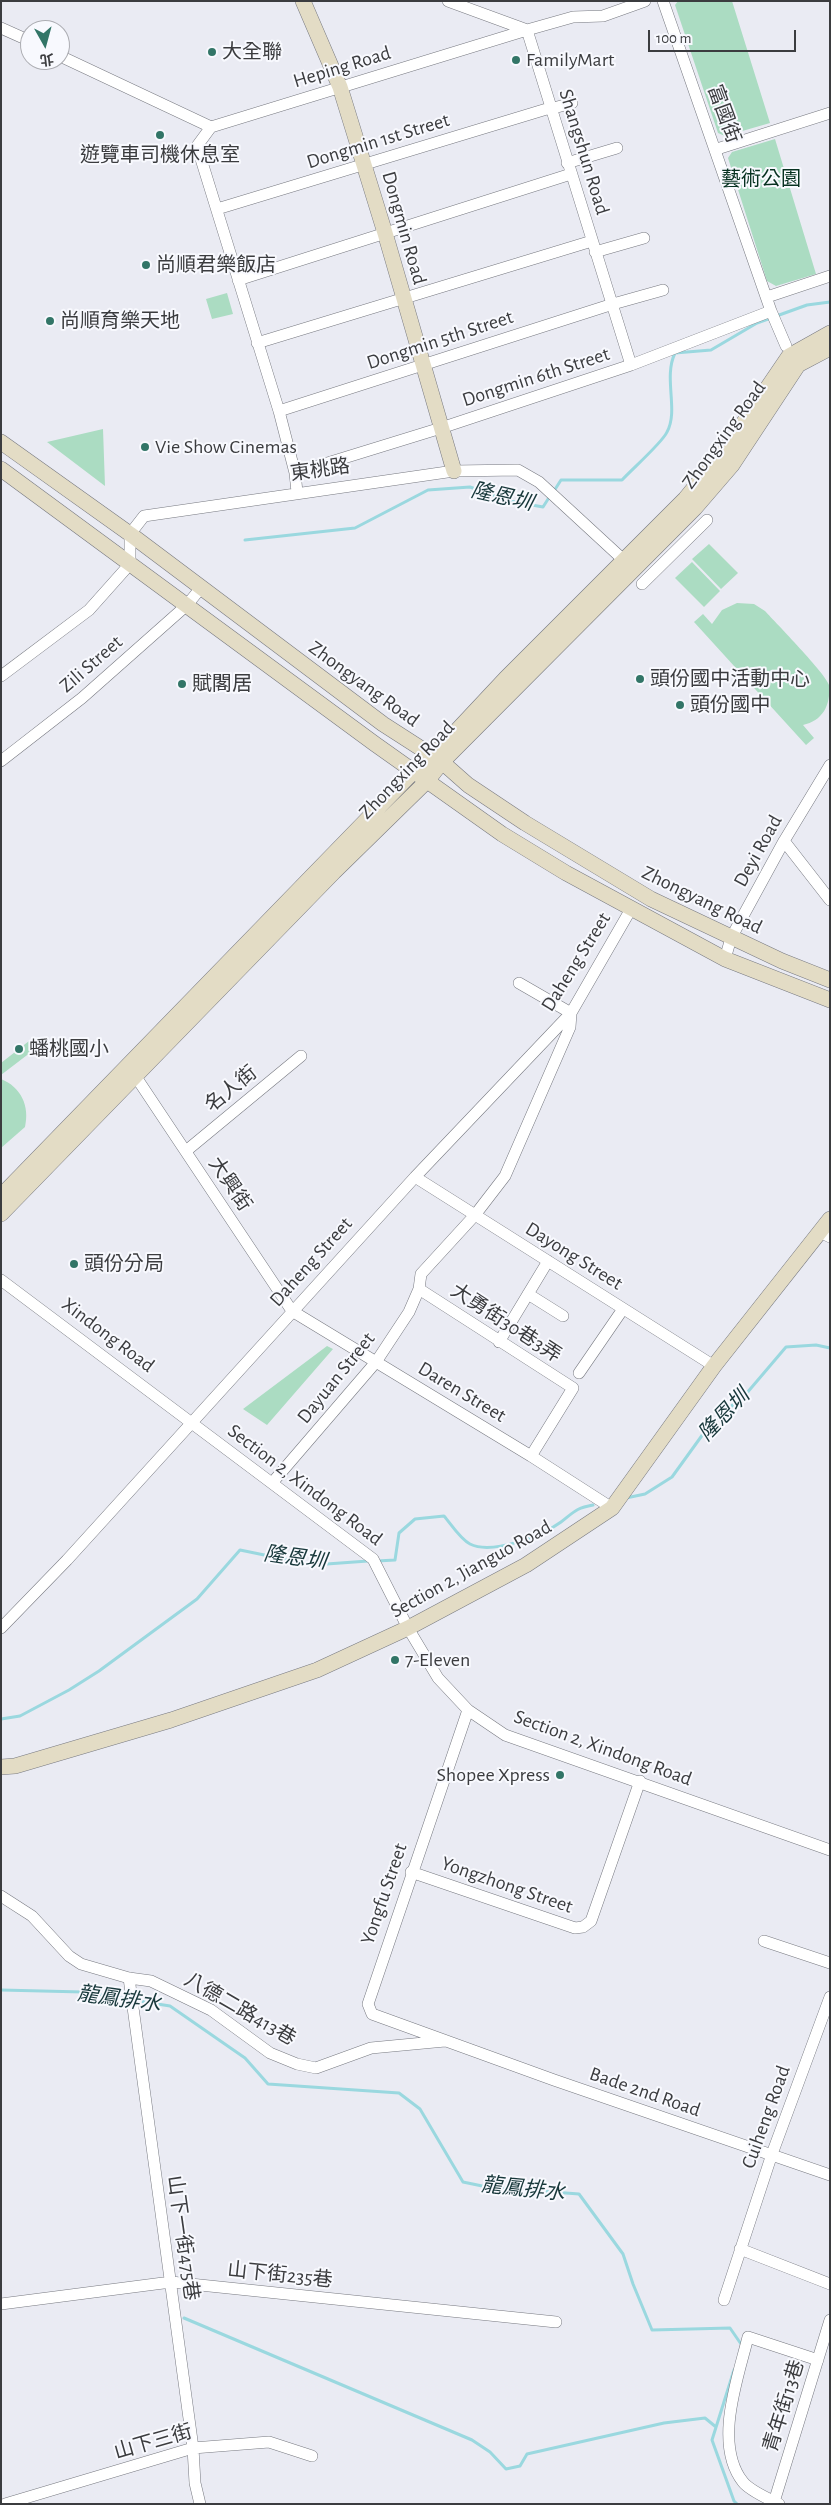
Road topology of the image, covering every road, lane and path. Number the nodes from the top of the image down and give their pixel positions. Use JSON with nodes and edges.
{"nodes":[{"id":1,"x":303,"y":1,"type":"edge"},
{"id":2,"x":448,"y":1,"type":"edge"},
{"id":3,"x":645,"y":1,"type":"edge"},
{"id":4,"x":663,"y":1,"type":"edge"},
{"id":5,"x":1,"y":28,"type":"edge"},
{"id":6,"x":527,"y":30,"type":"junction"},
{"id":7,"x":20,"y":37,"type":"edge"},
{"id":8,"x":70,"y":61,"type":"edge"},
{"id":9,"x":340,"y":87,"type":"junction"},
{"id":10,"x":572,"y":103,"type":"dead end"},
{"id":11,"x":550,"y":108,"type":"junction"},
{"id":12,"x":830,"y":113,"type":"edge"},
{"id":13,"x":211,"y":127,"type":"junction"},
{"id":14,"x":617,"y":148,"type":"dead end"},
{"id":15,"x":716,"y":149,"type":"junction"},
{"id":16,"x":567,"y":163,"type":"junction"},
{"id":17,"x":365,"y":165,"type":"junction"},
{"id":18,"x":571,"y":174,"type":"junction"},
{"id":19,"x":217,"y":210,"type":"junction"},
{"id":20,"x":385,"y":233,"type":"junction"},
{"id":21,"x":644,"y":238,"type":"dead end"},
{"id":22,"x":593,"y":247,"type":"junction"},
{"id":23,"x":830,"y":276,"type":"edge"},
{"id":24,"x":238,"y":280,"type":"junction"},
{"id":25,"x":663,"y":290,"type":"dead end"},
{"id":26,"x":766,"y":297,"type":"junction"},
{"id":27,"x":404,"y":298,"type":"junction"},
{"id":28,"x":613,"y":304,"type":"junction"},
{"id":29,"x":772,"y":312,"type":"junction"},
{"id":30,"x":830,"y":333,"type":"edge"},
{"id":31,"x":257,"y":343,"type":"junction"},
{"id":32,"x":786,"y":346,"type":"dead end"},
{"id":33,"x":830,"y":348,"type":"edge"},
{"id":34,"x":423,"y":365,"type":"junction"},
{"id":35,"x":631,"y":365,"type":"junction"},
{"id":36,"x":279,"y":411,"type":"junction"},
{"id":37,"x":441,"y":428,"type":"junction"},
{"id":38,"x":1,"y":442,"type":"edge"},
{"id":39,"x":1,"y":469,"type":"edge"},
{"id":40,"x":454,"y":472,"type":"junction"},
{"id":41,"x":295,"y":473,"type":"junction"},
{"id":42,"x":297,"y":492,"type":"junction"},
{"id":43,"x":707,"y":520,"type":"dead end"},
{"id":44,"x":130,"y":534,"type":"junction"},
{"id":45,"x":130,"y":564,"type":"junction"},
{"id":46,"x":629,"y":565,"type":"junction"},
{"id":47,"x":642,"y":584,"type":"dead end"},
{"id":48,"x":200,"y":589,"type":"junction"},
{"id":49,"x":187,"y":605,"type":"junction"},
{"id":50,"x":1,"y":676,"type":"edge"},
{"id":51,"x":437,"y":759,"type":"junction"},
{"id":52,"x":1,"y":761,"type":"edge"},
{"id":53,"x":828,"y":769,"type":"edge"},
{"id":54,"x":414,"y":771,"type":"junction"},
{"id":55,"x":427,"y":781,"type":"junction"},
{"id":56,"x":784,"y":841,"type":"junction"},
{"id":57,"x":330,"y":867,"type":"junction"},
{"id":58,"x":830,"y":900,"type":"edge"},
{"id":59,"x":631,"y":909,"type":"junction"},
{"id":60,"x":731,"y":938,"type":"junction"},
{"id":61,"x":725,"y":959,"type":"junction"},
{"id":62,"x":830,"y":980,"type":"edge"},
{"id":63,"x":519,"y":983,"type":"dead end"},
{"id":64,"x":830,"y":1000,"type":"edge"},
{"id":65,"x":570,"y":1013,"type":"junction"},
{"id":66,"x":301,"y":1056,"type":"dead end"},
{"id":67,"x":136,"y":1077,"type":"junction"},
{"id":68,"x":186,"y":1151,"type":"junction"},
{"id":69,"x":415,"y":1177,"type":"junction"},
{"id":70,"x":1,"y":1196,"type":"edge"},
{"id":71,"x":1,"y":1214,"type":"edge"},
{"id":72,"x":475,"y":1215,"type":"junction"},
{"id":73,"x":830,"y":1219,"type":"edge"},
{"id":74,"x":825,"y":1235,"type":"edge"},
{"id":75,"x":548,"y":1261,"type":"junction"},
{"id":76,"x":1,"y":1280,"type":"edge"},
{"id":77,"x":419,"y":1289,"type":"junction"},
{"id":78,"x":528,"y":1294,"type":"junction"},
{"id":79,"x":623,"y":1309,"type":"junction"},
{"id":80,"x":292,"y":1311,"type":"junction"},
{"id":81,"x":563,"y":1316,"type":"dead end"},
{"id":82,"x":499,"y":1342,"type":"junction"},
{"id":83,"x":376,"y":1362,"type":"junction"},
{"id":84,"x":714,"y":1366,"type":"junction"},
{"id":85,"x":579,"y":1373,"type":"dead end"},
{"id":86,"x":192,"y":1422,"type":"junction"},
{"id":87,"x":531,"y":1456,"type":"junction"},
{"id":88,"x":272,"y":1483,"type":"junction"},
{"id":89,"x":612,"y":1508,"type":"junction"},
{"id":90,"x":1,"y":1628,"type":"edge"},
{"id":91,"x":408,"y":1628,"type":"junction"},
{"id":92,"x":468,"y":1710,"type":"junction"},
{"id":93,"x":1,"y":1767,"type":"edge"},
{"id":94,"x":640,"y":1781,"type":"junction"},
{"id":95,"x":830,"y":1850,"type":"edge"},
{"id":96,"x":411,"y":1872,"type":"junction"},
{"id":97,"x":1,"y":1896,"type":"edge"},
{"id":98,"x":764,"y":1941,"type":"dead end"},
{"id":99,"x":830,"y":1963,"type":"edge"},
{"id":100,"x":130,"y":1982,"type":"junction"},
{"id":101,"x":830,"y":1998,"type":"edge"},
{"id":102,"x":449,"y":2040,"type":"junction"},
{"id":103,"x":772,"y":2154,"type":"junction"},
{"id":104,"x":830,"y":2175,"type":"edge"},
{"id":105,"x":740,"y":2249,"type":"junction"},
{"id":106,"x":171,"y":2282,"type":"junction"},
{"id":107,"x":830,"y":2284,"type":"edge"},
{"id":108,"x":724,"y":2300,"type":"dead end"},
{"id":109,"x":1,"y":2304,"type":"edge"},
{"id":110,"x":830,"y":2320,"type":"edge"},
{"id":111,"x":556,"y":2322,"type":"dead end"},
{"id":112,"x":818,"y":2360,"type":"junction"},
{"id":113,"x":193,"y":2448,"type":"junction"},
{"id":114,"x":312,"y":2456,"type":"dead end"},
{"id":115,"x":777,"y":2503,"type":"edge"},
{"id":116,"x":5,"y":2504,"type":"edge"},
{"id":117,"x":200,"y":2504,"type":"edge"}],
"edges":[{"from":1,"to":9,"type":"street","name":"Dongmin Road"},
{"from":2,"to":6,"type":"street"},
{"from":3,"to":6,"type":"street","name":"Heping Road"},
{"from":4,"to":15,"type":"street","name":"富國街"},
{"from":5,"to":7,"type":"street"},
{"from":6,"to":9,"type":"street","name":"Heping Road"},
{"from":6,"to":11,"type":"street","name":"Shangshun Road"},
{"from":8,"to":13,"type":"street"},
{"from":9,"to":13,"type":"street","name":"Heping Road"},
{"from":9,"to":17,"type":"street","name":"Dongmin Road"},
{"from":10,"to":11,"type":"street","name":"Dongmin 1st Street"},
{"from":11,"to":16,"type":"street","name":"Shangshun Road"},
{"from":11,"to":17,"type":"street","name":"Dongmin 1st Street"},
{"from":12,"to":15,"type":"street"},
{"from":13,"to":19,"type":"street"},
{"from":14,"to":16,"type":"street"},
{"from":15,"to":26,"type":"street","name":"富國街"},
{"from":16,"to":18,"type":"street","name":"Shangshun Road"},
{"from":17,"to":19,"type":"street","name":"Dongmin 1st Street"},
{"from":17,"to":20,"type":"street","name":"Dongmin Road"},
{"from":18,"to":20,"type":"street"},
{"from":18,"to":22,"type":"street","name":"Shangshun Road"},
{"from":19,"to":24,"type":"street"},
{"from":20,"to":24,"type":"street"},
{"from":20,"to":27,"type":"street","name":"Dongmin Road"},
{"from":21,"to":22,"type":"street"},
{"from":22,"to":27,"type":"street"},
{"from":22,"to":28,"type":"street","name":"Shangshun Road"},
{"from":23,"to":26,"type":"street"},
{"from":24,"to":31,"type":"street"},
{"from":25,"to":28,"type":"street","name":"Dongmin 5th Street"},
{"from":26,"to":29,"type":"street"},
{"from":27,"to":31,"type":"street"},
{"from":27,"to":34,"type":"street","name":"Dongmin Road"},
{"from":28,"to":34,"type":"street","name":"Dongmin 5th Street"},
{"from":28,"to":35,"type":"street","name":"Shangshun Road"},
{"from":29,"to":32,"type":"street"},
{"from":29,"to":35,"type":"street","name":"Dongmin 6th Street"},
{"from":30,"to":46,"type":"street","name":"Zhongxing Road"},
{"from":31,"to":36,"type":"street"},
{"from":33,"to":46,"type":"street","name":"Zhongxing Road"},
{"from":34,"to":36,"type":"street","name":"Dongmin 5th Street"},
{"from":34,"to":37,"type":"street","name":"Dongmin Road"},
{"from":35,"to":37,"type":"street","name":"Dongmin 6th Street"},
{"from":36,"to":41,"type":"street"},
{"from":37,"to":40,"type":"street","name":"Dongmin Road"},
{"from":37,"to":41,"type":"street","name":"Dongmin 6th Street"},
{"from":38,"to":44,"type":"street","name":"Zhongyang Road"},
{"from":39,"to":45,"type":"street","name":"Zhongyang Road"},
{"from":40,"to":42,"type":"street","name":"東桃路"},
{"from":40,"to":46,"type":"street","name":"東桃路"},
{"from":41,"to":42,"type":"street"},
{"from":42,"to":44,"type":"street","name":"東桃路"},
{"from":43,"to":47,"type":"street"},
{"from":44,"to":45,"type":"street"},
{"from":44,"to":48,"type":"street","name":"Zhongyang Road"},
{"from":45,"to":49,"type":"street","name":"Zhongyang Road"},
{"from":45,"to":50,"type":"street"},
{"from":46,"to":51,"type":"street","name":"Zhongxing Road"},
{"from":48,"to":49,"type":"street","name":"Zili Street"},
{"from":48,"to":51,"type":"street","name":"Zhongyang Road"},
{"from":49,"to":52,"type":"street","name":"Zili Street"},
{"from":49,"to":54,"type":"street","name":"Zhongyang Road"},
{"from":51,"to":54,"type":"street","name":"Zhongxing Road"},
{"from":51,"to":55,"type":"street","name":"Zhongxing Road"},
{"from":51,"to":60,"type":"street","name":"Zhongyang Road"},
{"from":53,"to":56,"type":"street","name":"Deyi Road"},
{"from":54,"to":55,"type":"street","name":"Zhongyang Road"},
{"from":54,"to":57,"type":"street","name":"Zhongxing Road"},
{"from":55,"to":57,"type":"street","name":"Zhongxing Road"},
{"from":55,"to":59,"type":"street","name":"Zhongyang Road"},
{"from":56,"to":58,"type":"street"},
{"from":56,"to":60,"type":"street","name":"Deyi Road"},
{"from":57,"to":67,"type":"street","name":"Zhongxing Road"},
{"from":57,"to":70,"type":"street","name":"Zhongxing Road"},
{"from":59,"to":61,"type":"street","name":"Zhongyang Road"},
{"from":59,"to":65,"type":"street","name":"Daheng Street"},
{"from":60,"to":61,"type":"street","name":"Deyi Road"},
{"from":60,"to":62,"type":"street","name":"Zhongyang Road"},
{"from":61,"to":64,"type":"street","name":"Zhongyang Road"},
{"from":63,"to":65,"type":"street"},
{"from":65,"to":69,"type":"street","name":"Daheng Street"},
{"from":65,"to":72,"type":"street","name":"Dayuan Street"},
{"from":66,"to":68,"type":"street","name":"名人街"},
{"from":67,"to":68,"type":"street","name":"大興街"},
{"from":67,"to":71,"type":"street","name":"Zhongxing Road"},
{"from":68,"to":80,"type":"street","name":"大興街"},
{"from":69,"to":72,"type":"street","name":"Dayong Street"},
{"from":69,"to":80,"type":"street","name":"Daheng Street"},
{"from":72,"to":75,"type":"street","name":"Dayong Street"},
{"from":72,"to":77,"type":"street","name":"Dayuan Street"},
{"from":73,"to":74,"type":"street","name":"Section 2, Jianguo Road"},
{"from":74,"to":84,"type":"street","name":"Section 2, Jianguo Road"},
{"from":75,"to":78,"type":"street"},
{"from":75,"to":79,"type":"street","name":"Dayong Street"},
{"from":76,"to":86,"type":"street","name":"Xindong Road"},
{"from":77,"to":82,"type":"street","name":"大勇街30巷3弄"},
{"from":77,"to":83,"type":"street","name":"Dayuan Street"},
{"from":78,"to":81,"type":"street"},
{"from":78,"to":82,"type":"street"},
{"from":79,"to":84,"type":"street","name":"Dayong Street"},
{"from":79,"to":85,"type":"street"},
{"from":80,"to":83,"type":"street","name":"Daren Street"},
{"from":80,"to":86,"type":"street","name":"Daheng Street"},
{"from":82,"to":87,"type":"street","name":"大勇街30巷3弄"},
{"from":83,"to":87,"type":"street","name":"Daren Street"},
{"from":83,"to":88,"type":"street","name":"Dayuan Street"},
{"from":84,"to":89,"type":"street","name":"Section 2, Jianguo Road"},
{"from":86,"to":88,"type":"street","name":"Section 2, Xindong Road"},
{"from":86,"to":90,"type":"street","name":"Daheng Street"},
{"from":87,"to":89,"type":"street","name":"Daren Street"},
{"from":88,"to":91,"type":"street","name":"Section 2, Xindong Road"},
{"from":89,"to":91,"type":"street","name":"Section 2, Jianguo Road"},
{"from":91,"to":92,"type":"street","name":"Section 2, Xindong Road"},
{"from":91,"to":93,"type":"street","name":"Section 2, Jianguo Road"},
{"from":92,"to":94,"type":"street","name":"Section 2, Xindong Road"},
{"from":92,"to":96,"type":"street","name":"Yongfu Street"},
{"from":94,"to":95,"type":"street","name":"Section 2, Xindong Road"},
{"from":94,"to":96,"type":"street","name":"Yongzhong Street"},
{"from":96,"to":102,"type":"street","name":"Yongfu Street"},
{"from":97,"to":100,"type":"street","name":"八德二路413巷"},
{"from":98,"to":99,"type":"street"},
{"from":100,"to":102,"type":"street","name":"八德二路413巷"},
{"from":100,"to":106,"type":"street","name":"山下一街475巷"},
{"from":101,"to":103,"type":"street","name":"Cuiheng Road"},
{"from":102,"to":103,"type":"street","name":"Bade 2nd Road"},
{"from":103,"to":104,"type":"street","name":"Bade 2nd Road"},
{"from":103,"to":105,"type":"street","name":"Cuiheng Road"},
{"from":105,"to":107,"type":"street"},
{"from":105,"to":108,"type":"street","name":"Cuiheng Road"},
{"from":106,"to":109,"type":"street","name":"山下街235巷"},
{"from":106,"to":111,"type":"street","name":"山下街235巷"},
{"from":106,"to":113,"type":"street","name":"山下一街475巷"},
{"from":110,"to":112,"type":"street","name":"青年街13巷"},
{"from":112,"to":115,"type":"street","name":"青年街13巷"},
{"from":112,"to":115,"type":"street"},
{"from":113,"to":114,"type":"street","name":"山下三街"},
{"from":113,"to":116,"type":"street","name":"山下三街"},
{"from":113,"to":117,"type":"street","name":"山下一街475巷"}]}
